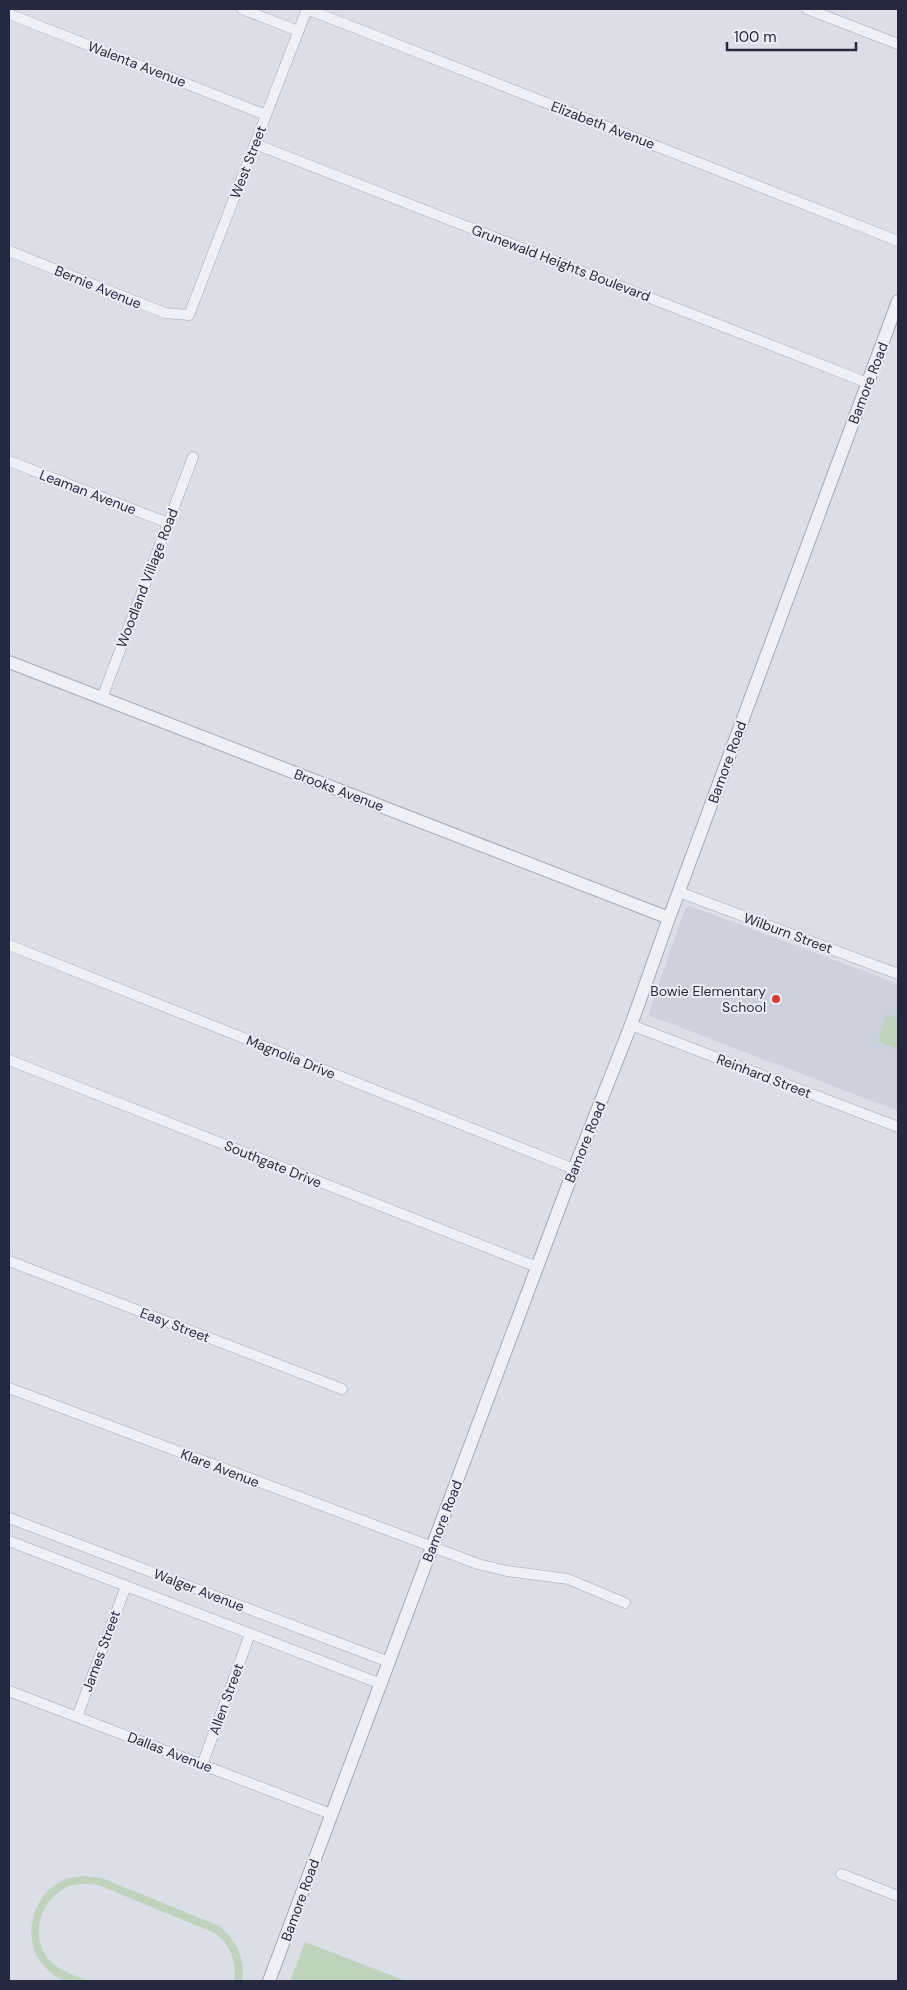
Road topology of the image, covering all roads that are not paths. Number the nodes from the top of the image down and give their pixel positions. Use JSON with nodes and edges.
{"nodes":[{"id":1,"x":242,"y":9,"type":"edge"},
{"id":2,"x":307,"y":9,"type":"edge"},
{"id":3,"x":807,"y":9,"type":"edge"},
{"id":4,"x":9,"y":14,"type":"edge"},
{"id":5,"x":298,"y":31,"type":"junction"},
{"id":6,"x":898,"y":44,"type":"edge"},
{"id":7,"x":266,"y":115,"type":"junction"},
{"id":8,"x":255,"y":144,"type":"junction"},
{"id":9,"x":898,"y":241,"type":"edge"},
{"id":10,"x":9,"y":252,"type":"edge"},
{"id":11,"x":898,"y":301,"type":"edge"},
{"id":12,"x":189,"y":316,"type":"joint"},
{"id":13,"x":868,"y":383,"type":"junction"},
{"id":14,"x":193,"y":457,"type":"dead end"},
{"id":15,"x":9,"y":461,"type":"edge"},
{"id":16,"x":168,"y":523,"type":"junction"},
{"id":17,"x":9,"y":662,"type":"edge"},
{"id":18,"x":102,"y":698,"type":"junction"},
{"id":19,"x":679,"y":892,"type":"junction"},
{"id":20,"x":669,"y":918,"type":"junction"},
{"id":21,"x":9,"y":945,"type":"edge"},
{"id":22,"x":898,"y":974,"type":"edge"},
{"id":23,"x":631,"y":1025,"type":"junction"},
{"id":24,"x":9,"y":1060,"type":"edge"},
{"id":25,"x":898,"y":1126,"type":"edge"},
{"id":26,"x":574,"y":1169,"type":"junction"},
{"id":27,"x":9,"y":1261,"type":"edge"},
{"id":28,"x":537,"y":1267,"type":"junction"},
{"id":29,"x":9,"y":1388,"type":"edge"},
{"id":30,"x":342,"y":1389,"type":"dead end"},
{"id":31,"x":9,"y":1518,"type":"edge"},
{"id":32,"x":9,"y":1541,"type":"edge"},
{"id":33,"x":432,"y":1548,"type":"junction"},
{"id":34,"x":126,"y":1586,"type":"junction"},
{"id":35,"x":625,"y":1602,"type":"dead end"},
{"id":36,"x":250,"y":1634,"type":"junction"},
{"id":37,"x":389,"y":1662,"type":"junction"},
{"id":38,"x":381,"y":1684,"type":"junction"},
{"id":39,"x":9,"y":1691,"type":"edge"},
{"id":40,"x":77,"y":1717,"type":"junction"},
{"id":41,"x":202,"y":1765,"type":"junction"},
{"id":42,"x":332,"y":1814,"type":"junction"},
{"id":43,"x":841,"y":1874,"type":"dead end"},
{"id":44,"x":898,"y":1896,"type":"edge"},
{"id":45,"x":269,"y":1981,"type":"edge"}],
"edges":[{"from":1,"to":5,"type":"street"},
{"from":2,"to":5,"type":"street","name":"West Street"},
{"from":2,"to":9,"type":"street","name":"Elizabeth Avenue"},
{"from":3,"to":6,"type":"street"},
{"from":4,"to":7,"type":"street","name":"Walenta Avenue"},
{"from":5,"to":7,"type":"street","name":"West Street"},
{"from":7,"to":8,"type":"street","name":"West Street"},
{"from":8,"to":12,"type":"street","name":"West Street"},
{"from":8,"to":13,"type":"street","name":"Grunewald Heights Boulevard"},
{"from":10,"to":12,"type":"street","name":"Bernie Avenue"},
{"from":11,"to":13,"type":"street","name":"Bamore Road"},
{"from":13,"to":19,"type":"street","name":"Bamore Road"},
{"from":14,"to":16,"type":"street","name":"Woodland Village Road"},
{"from":15,"to":16,"type":"street","name":"Leaman Avenue"},
{"from":16,"to":18,"type":"street","name":"Woodland Village Road"},
{"from":17,"to":18,"type":"street","name":"Brooks Avenue"},
{"from":18,"to":20,"type":"street","name":"Brooks Avenue"},
{"from":19,"to":20,"type":"street","name":"Bamore Road"},
{"from":19,"to":22,"type":"street","name":"Wilburn Street"},
{"from":20,"to":23,"type":"street","name":"Bamore Road"},
{"from":21,"to":26,"type":"street","name":"Magnolia Drive"},
{"from":23,"to":25,"type":"street","name":"Reinhard Street"},
{"from":23,"to":26,"type":"street","name":"Bamore Road"},
{"from":24,"to":28,"type":"street","name":"Southgate Drive"},
{"from":26,"to":28,"type":"street","name":"Bamore Road"},
{"from":27,"to":30,"type":"street","name":"Easy Street"},
{"from":28,"to":33,"type":"street","name":"Bamore Road"},
{"from":29,"to":33,"type":"street","name":"Klare Avenue"},
{"from":31,"to":37,"type":"street","name":"Walger Avenue"},
{"from":32,"to":34,"type":"street","name":"Walger Avenue"},
{"from":33,"to":35,"type":"street","name":"Klare Avenue"},
{"from":33,"to":37,"type":"street","name":"Bamore Road"},
{"from":34,"to":36,"type":"street","name":"Walger Avenue"},
{"from":34,"to":40,"type":"street","name":"James Street"},
{"from":36,"to":38,"type":"street","name":"Walger Avenue"},
{"from":36,"to":41,"type":"street","name":"Allen Street"},
{"from":37,"to":38,"type":"street","name":"Bamore Road"},
{"from":38,"to":42,"type":"street","name":"Bamore Road"},
{"from":39,"to":40,"type":"street","name":"Dallas Avenue"},
{"from":40,"to":41,"type":"street","name":"Dallas Avenue"},
{"from":41,"to":42,"type":"street","name":"Dallas Avenue"},
{"from":42,"to":45,"type":"street","name":"Bamore Road"},
{"from":43,"to":44,"type":"street"}]}
